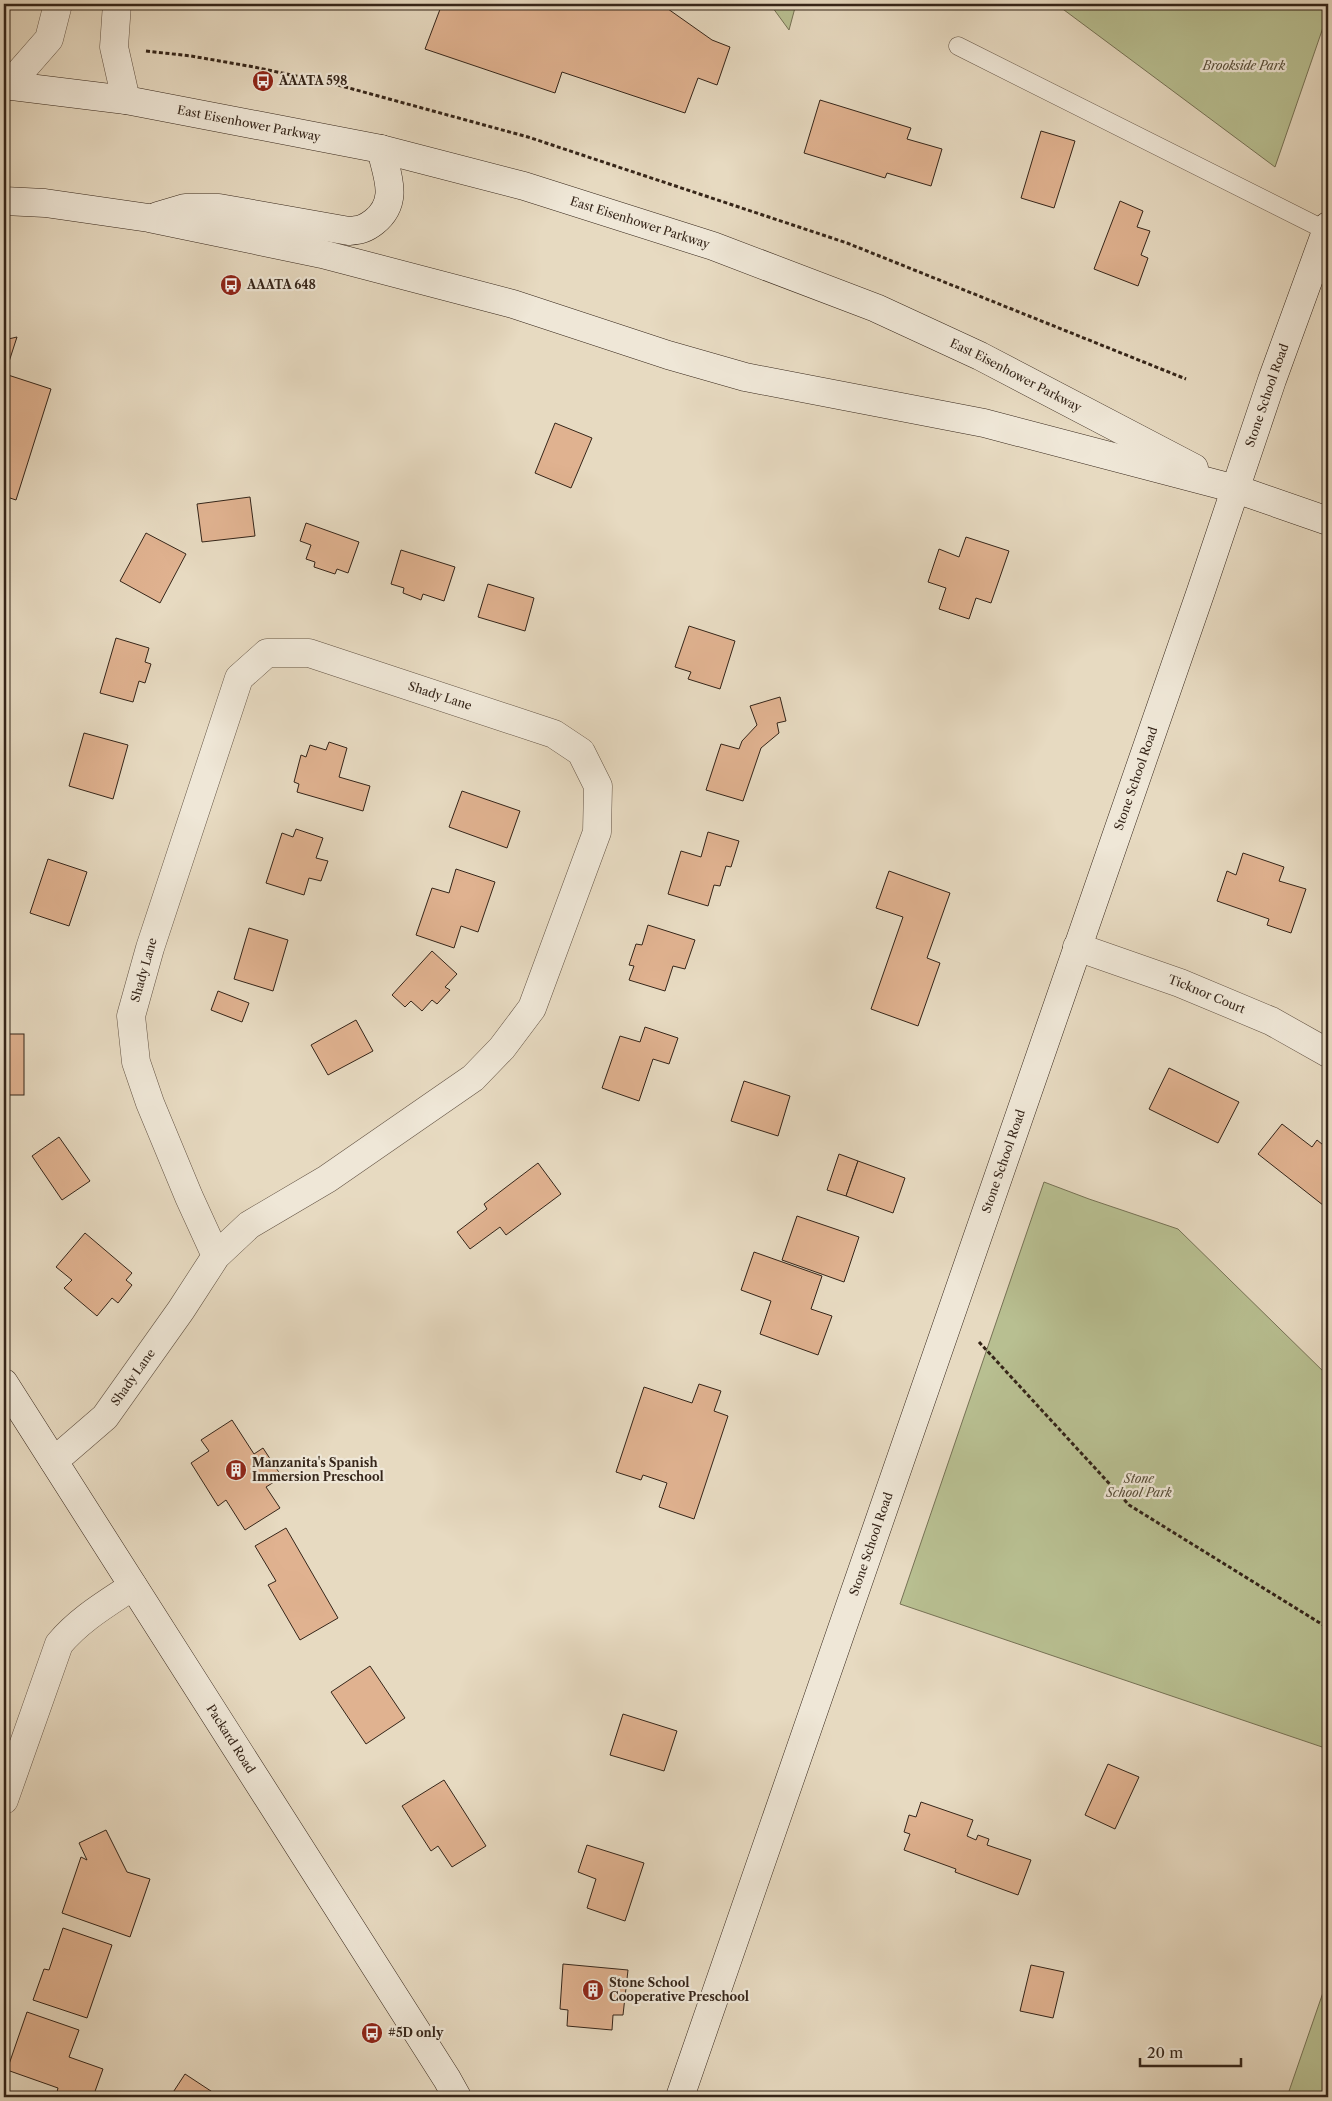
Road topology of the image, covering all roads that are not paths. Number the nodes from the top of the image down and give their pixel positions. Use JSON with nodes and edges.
{"nodes":[{"id":1,"x":58,"y":4,"type":"edge"},
{"id":2,"x":117,"y":4,"type":"edge"},
{"id":3,"x":958,"y":46,"type":"dead end"},
{"id":4,"x":6,"y":86,"type":"edge"},
{"id":5,"x":126,"y":100,"type":"junction"},
{"id":6,"x":381,"y":149,"type":"junction"},
{"id":7,"x":4,"y":201,"type":"edge"},
{"id":8,"x":149,"y":218,"type":"junction"},
{"id":9,"x":1327,"y":228,"type":"edge"},
{"id":10,"x":1236,"y":489,"type":"junction"},
{"id":11,"x":1328,"y":521,"type":"edge"},
{"id":12,"x":1077,"y":947,"type":"junction"},
{"id":13,"x":1328,"y":1053,"type":"edge"},
{"id":14,"x":216,"y":1256,"type":"junction"},
{"id":15,"x":4,"y":1383,"type":"edge"},
{"id":16,"x":54,"y":1461,"type":"junction"},
{"id":17,"x":133,"y":1586,"type":"junction"},
{"id":18,"x":4,"y":1800,"type":"edge"},
{"id":19,"x":457,"y":2097,"type":"edge"},
{"id":20,"x":680,"y":2097,"type":"edge"}],
"edges":[{"from":1,"to":4,"type":"main road"},
{"from":2,"to":5,"type":"main road"},
{"from":3,"to":9,"type":"lane"},
{"from":4,"to":5,"type":"main road","name":"East Eisenhower Parkway"},
{"from":5,"to":6,"type":"main road","name":"East Eisenhower Parkway"},
{"from":6,"to":8,"type":"main road"},
{"from":6,"to":10,"type":"main road","name":"East Eisenhower Parkway"},
{"from":7,"to":8,"type":"main road","name":"East Eisenhower Parkway"},
{"from":8,"to":10,"type":"main road","name":"East Eisenhower Parkway"},
{"from":9,"to":10,"type":"main road","name":"Stone School Road"},
{"from":10,"to":11,"type":"main road","name":"East Eisenhower Parkway"},
{"from":10,"to":12,"type":"main road","name":"Stone School Road"},
{"from":12,"to":13,"type":"main road","name":"Ticknor Court"},
{"from":12,"to":20,"type":"main road","name":"Stone School Road"},
{"from":14,"to":14,"type":"main road","name":"Shady Lane"},
{"from":14,"to":16,"type":"main road","name":"Shady Lane"},
{"from":15,"to":16,"type":"main road","name":"Packard Road"},
{"from":16,"to":17,"type":"main road","name":"Packard Road"},
{"from":17,"to":18,"type":"main road"},
{"from":17,"to":19,"type":"main road","name":"Packard Road"}]}
